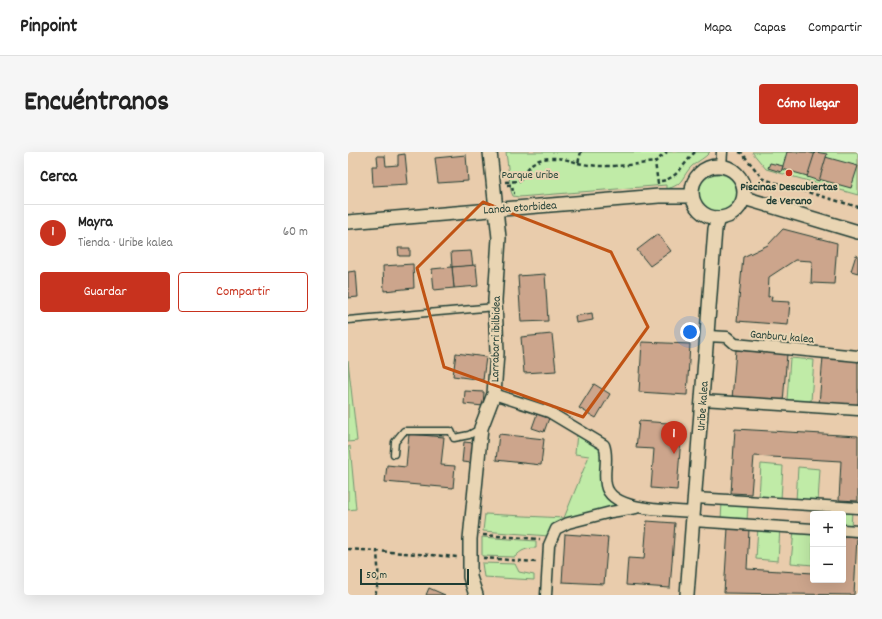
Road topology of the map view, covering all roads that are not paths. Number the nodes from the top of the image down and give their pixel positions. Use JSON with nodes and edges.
{"nodes":[{"id":1,"x":490,"y":152,"type":"edge"},
{"id":2,"x":722,"y":152,"type":"edge"},
{"id":3,"x":721,"y":166,"type":"junction"},
{"id":4,"x":692,"y":196,"type":"junction"},
{"id":5,"x":744,"y":198,"type":"junction"},
{"id":6,"x":496,"y":209,"type":"junction"},
{"id":7,"x":718,"y":218,"type":"junction"},
{"id":8,"x":348,"y":222,"type":"edge"},
{"id":9,"x":858,"y":232,"type":"edge"},
{"id":10,"x":496,"y":308,"type":"junction"},
{"id":11,"x":348,"y":320,"type":"edge"},
{"id":12,"x":707,"y":336,"type":"junction"},
{"id":13,"x":858,"y":356,"type":"edge"},
{"id":14,"x":494,"y":394,"type":"junction"},
{"id":15,"x":702,"y":400,"type":"junction"},
{"id":16,"x":858,"y":410,"type":"edge"},
{"id":17,"x":481,"y":428,"type":"junction"},
{"id":18,"x":394,"y":454,"type":"dead end"},
{"id":19,"x":695,"y":498,"type":"junction"},
{"id":20,"x":636,"y":508,"type":"junction"},
{"id":21,"x":858,"y":508,"type":"edge"},
{"id":22,"x":693,"y":517,"type":"junction"},
{"id":23,"x":810,"y":529,"type":"edge"},
{"id":24,"x":846,"y":530,"type":"edge"},
{"id":25,"x":858,"y":531,"type":"edge"},
{"id":26,"x":476,"y":595,"type":"edge"},
{"id":27,"x":546,"y":595,"type":"edge"},
{"id":28,"x":687,"y":595,"type":"edge"}],
"edges":[{"from":1,"to":6,"type":"street","name":"Larrabarri ibilbidea"},
{"from":2,"to":3,"type":"street"},
{"from":3,"to":4,"type":"street"},
{"from":3,"to":5,"type":"street"},
{"from":4,"to":6,"type":"street","name":"Landa etorbidea"},
{"from":4,"to":7,"type":"street"},
{"from":5,"to":7,"type":"street"},
{"from":5,"to":9,"type":"street"},
{"from":6,"to":8,"type":"street","name":"Landa etorbidea"},
{"from":6,"to":10,"type":"street","name":"Larrabarri ibilbidea"},
{"from":7,"to":12,"type":"street","name":"Uribe kalea"},
{"from":10,"to":11,"type":"lane"},
{"from":10,"to":14,"type":"street","name":"Larrabarri ibilbidea"},
{"from":12,"to":13,"type":"street","name":"Ganburu kalea"},
{"from":12,"to":15,"type":"street","name":"Uribe kalea"},
{"from":14,"to":17,"type":"street","name":"Larrabarri ibilbidea"},
{"from":14,"to":20,"type":"street"},
{"from":15,"to":16,"type":"street"},
{"from":15,"to":19,"type":"street","name":"Uribe kalea"},
{"from":17,"to":18,"type":"lane"},
{"from":17,"to":26,"type":"street","name":"Larrabarri ibilbidea"},
{"from":19,"to":21,"type":"street"},
{"from":19,"to":22,"type":"street","name":"Uribe kalea"},
{"from":20,"to":22,"type":"street"},
{"from":20,"to":27,"type":"street"},
{"from":22,"to":23,"type":"street"},
{"from":22,"to":28,"type":"street","name":"Uribe kalea"},
{"from":24,"to":25,"type":"street"}]}
